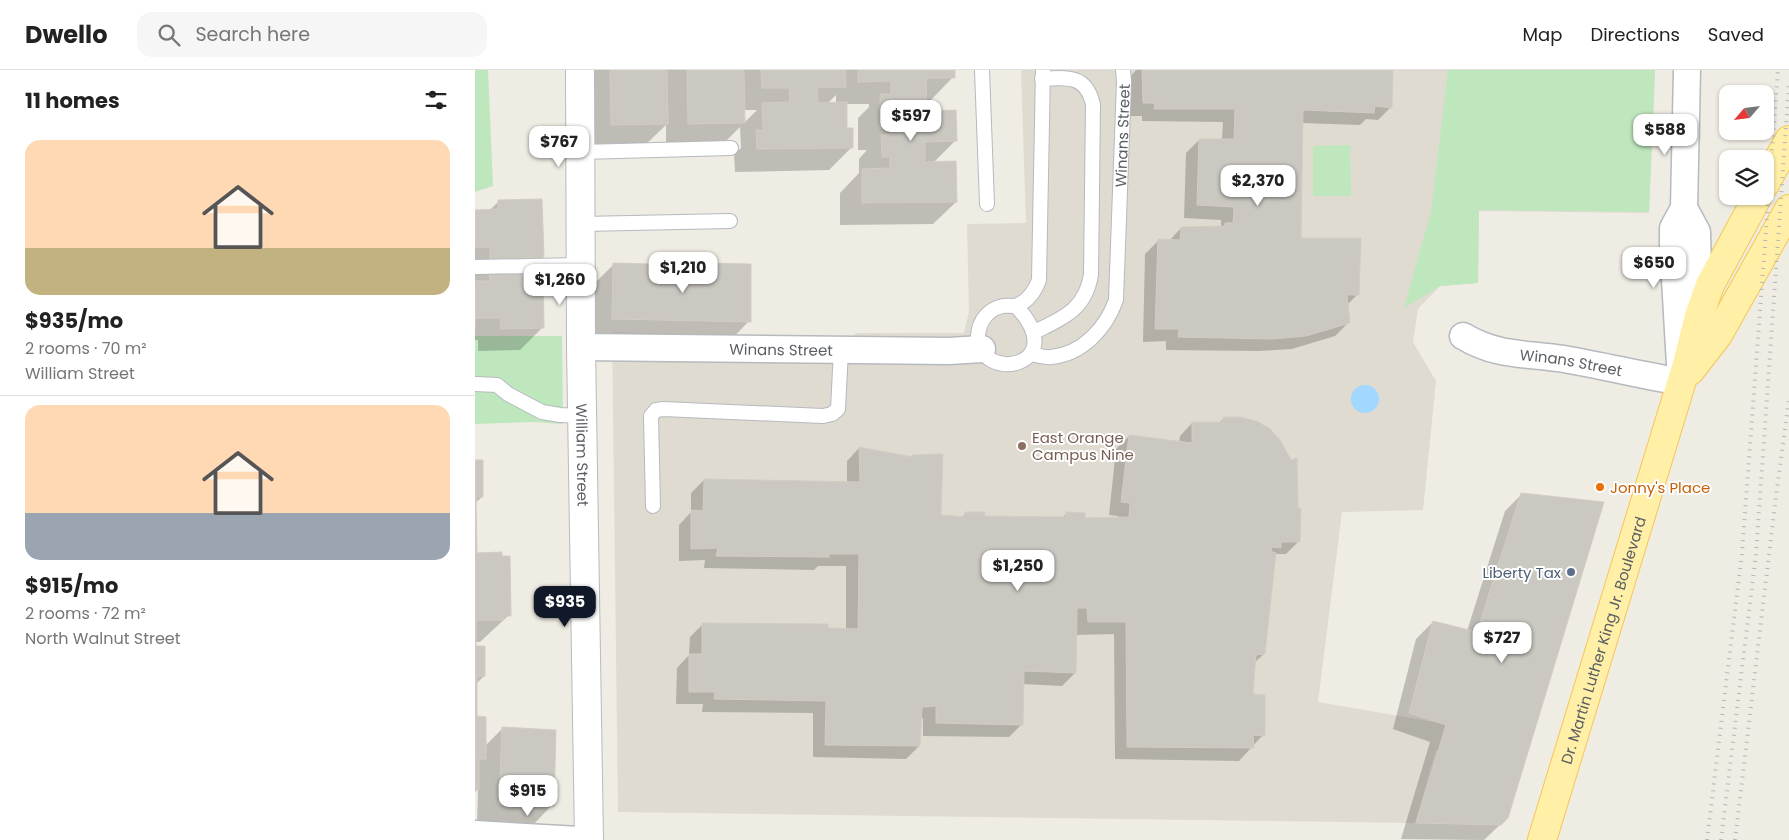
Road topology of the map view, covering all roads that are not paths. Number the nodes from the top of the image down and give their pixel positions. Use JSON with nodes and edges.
{"nodes":[{"id":1,"x":580,"y":70,"type":"edge"},
{"id":2,"x":982,"y":70,"type":"edge"},
{"id":3,"x":1123,"y":70,"type":"edge"},
{"id":4,"x":1687,"y":70,"type":"edge"},
{"id":5,"x":1699,"y":70,"type":"edge"},
{"id":6,"x":1043,"y":75,"type":"edge"},
{"id":7,"x":1687,"y":105,"type":"junction"},
{"id":8,"x":1789,"y":140,"type":"edge"},
{"id":9,"x":731,"y":148,"type":"dead end"},
{"id":10,"x":581,"y":152,"type":"junction"},
{"id":11,"x":1774,"y":168,"type":"edge"},
{"id":12,"x":987,"y":204,"type":"dead end"},
{"id":13,"x":1754,"y":205,"type":"edge"},
{"id":14,"x":1684,"y":208,"type":"junction"},
{"id":15,"x":1789,"y":210,"type":"edge"},
{"id":16,"x":730,"y":221,"type":"dead end"},
{"id":17,"x":581,"y":224,"type":"junction"},
{"id":18,"x":581,"y":265,"type":"junction"},
{"id":19,"x":475,"y":267,"type":"edge"},
{"id":20,"x":1016,"y":306,"type":"junction"},
{"id":21,"x":1699,"y":316,"type":"junction"},
{"id":22,"x":1034,"y":332,"type":"junction"},
{"id":23,"x":1463,"y":336,"type":"dead end"},
{"id":24,"x":581,"y":347,"type":"junction"},
{"id":25,"x":982,"y":349,"type":"junction"},
{"id":26,"x":841,"y":350,"type":"junction"},
{"id":27,"x":1031,"y":354,"type":"junction"},
{"id":28,"x":1681,"y":382,"type":"junction"},
{"id":29,"x":475,"y":384,"type":"edge"},
{"id":30,"x":583,"y":416,"type":"junction"},
{"id":31,"x":653,"y":506,"type":"dead end"},
{"id":32,"x":475,"y":834,"type":"edge"},
{"id":33,"x":579,"y":840,"type":"edge"},
{"id":34,"x":589,"y":840,"type":"edge"},
{"id":35,"x":1542,"y":840,"type":"edge"}],
"edges":[{"from":1,"to":10,"type":"street","name":"William Street"},
{"from":2,"to":12,"type":"lane"},
{"from":3,"to":27,"type":"lane","name":"Winans Street"},
{"from":4,"to":7,"type":"street"},
{"from":5,"to":7,"type":"street"},
{"from":6,"to":20,"type":"lane","name":"Winans Street"},
{"from":6,"to":22,"type":"lane","name":"Winans Street"},
{"from":7,"to":14,"type":"street"},
{"from":8,"to":11,"type":"main road"},
{"from":9,"to":10,"type":"lane"},
{"from":10,"to":17,"type":"street","name":"William Street"},
{"from":13,"to":21,"type":"main road","name":"Dr. Martin Luther King Jr. Boulevard"},
{"from":14,"to":21,"type":"street"},
{"from":14,"to":28,"type":"street"},
{"from":15,"to":28,"type":"main road","name":"Dr. Martin Luther King Jr. Boulevard"},
{"from":16,"to":17,"type":"lane"},
{"from":17,"to":18,"type":"street","name":"William Street"},
{"from":18,"to":19,"type":"lane"},
{"from":18,"to":24,"type":"street","name":"William Street"},
{"from":20,"to":22,"type":"lane"},
{"from":20,"to":25,"type":"lane"},
{"from":21,"to":28,"type":"main road","name":"Dr. Martin Luther King Jr. Boulevard"},
{"from":22,"to":27,"type":"lane"},
{"from":23,"to":28,"type":"street","name":"Winans Street"},
{"from":24,"to":26,"type":"street","name":"Winans Street"},
{"from":24,"to":30,"type":"street","name":"William Street"},
{"from":25,"to":26,"type":"street","name":"Winans Street"},
{"from":25,"to":27,"type":"lane"},
{"from":26,"to":31,"type":"lane"},
{"from":28,"to":35,"type":"main road","name":"Dr. Martin Luther King Jr. Boulevard"},
{"from":29,"to":30,"type":"lane"},
{"from":30,"to":34,"type":"street","name":"William Street"},
{"from":32,"to":33,"type":"street"}]}
